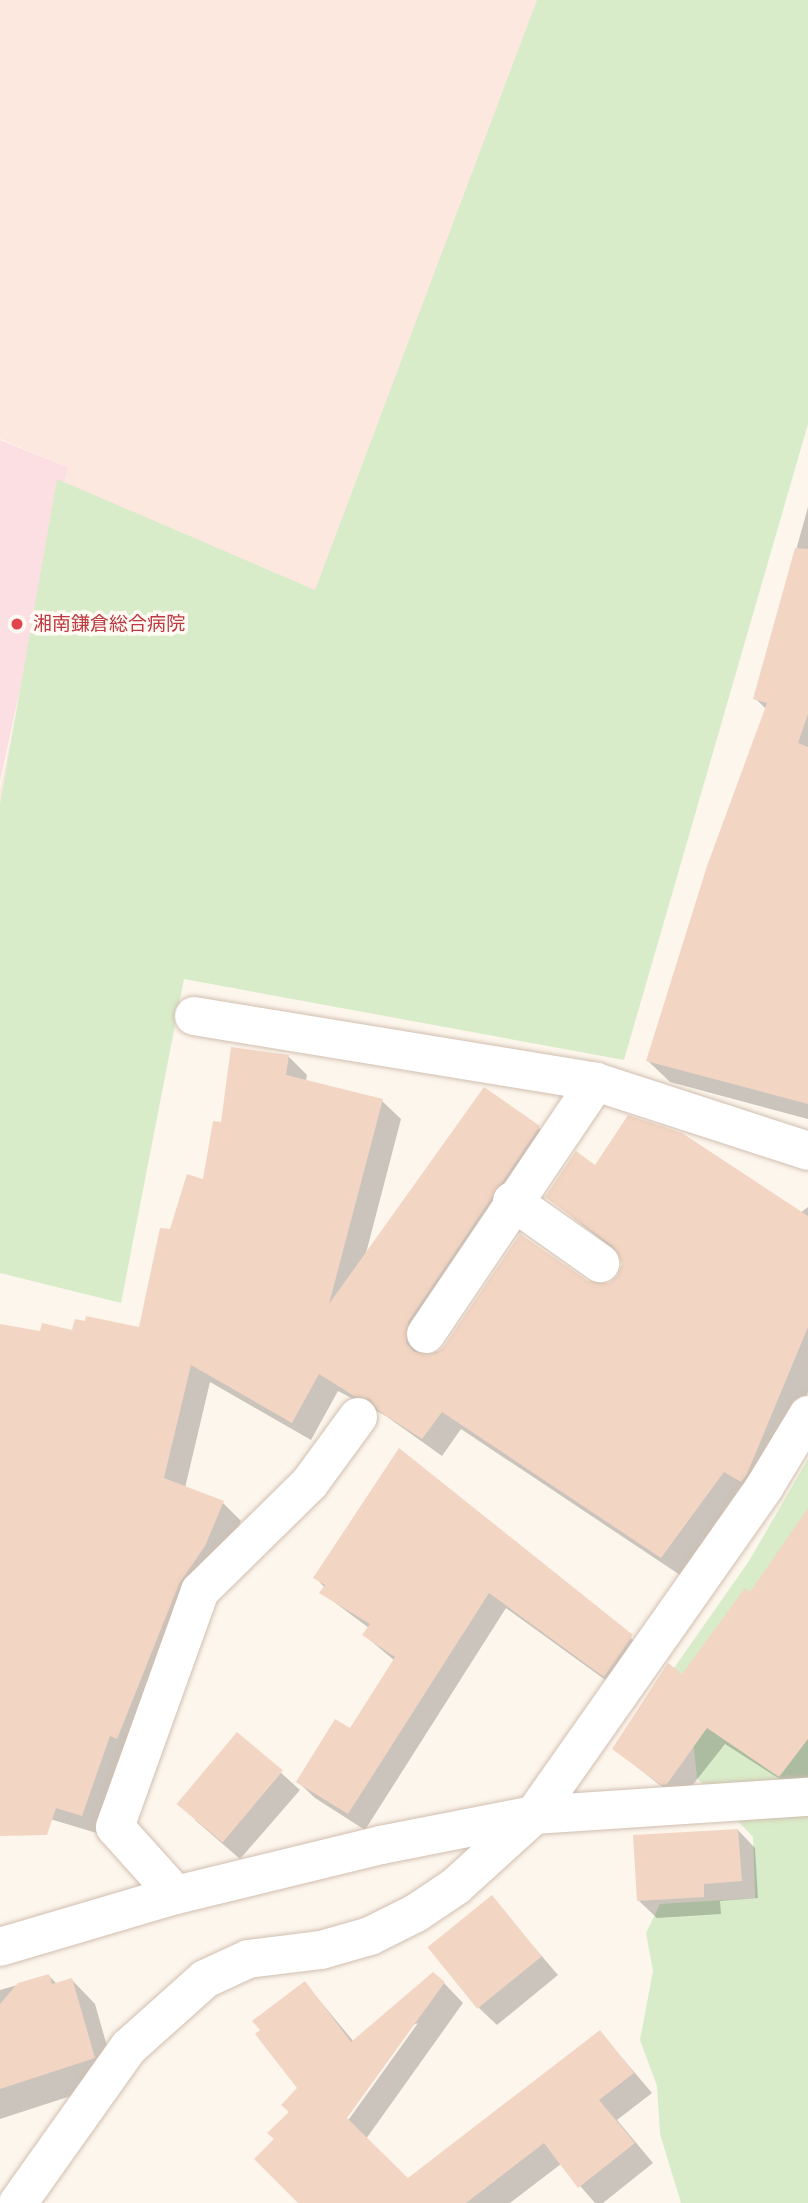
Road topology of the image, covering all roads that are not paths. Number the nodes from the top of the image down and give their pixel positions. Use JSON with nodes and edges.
{"nodes":[{"id":1,"x":194,"y":1016,"type":"dead end"},
{"id":2,"x":596,"y":1082,"type":"junction"},
{"id":3,"x":808,"y":1151,"type":"edge"},
{"id":4,"x":512,"y":1201,"type":"junction"},
{"id":5,"x":600,"y":1263,"type":"dead end"},
{"id":6,"x":426,"y":1335,"type":"dead end"},
{"id":7,"x":808,"y":1415,"type":"edge"},
{"id":8,"x":358,"y":1417,"type":"dead end"},
{"id":9,"x":808,"y":1797,"type":"edge"},
{"id":10,"x":534,"y":1815,"type":"junction"},
{"id":11,"x":176,"y":1895,"type":"junction"},
{"id":12,"x":0,"y":1947,"type":"edge"},
{"id":13,"x":18,"y":2203,"type":"edge"}],
"edges":[{"from":1,"to":2,"type":"street"},
{"from":2,"to":3,"type":"street"},
{"from":2,"to":4,"type":"street"},
{"from":4,"to":5,"type":"street"},
{"from":4,"to":6,"type":"street"},
{"from":7,"to":10,"type":"street"},
{"from":8,"to":11,"type":"street"},
{"from":9,"to":10,"type":"street"},
{"from":10,"to":11,"type":"street"},
{"from":10,"to":13,"type":"street"},
{"from":11,"to":12,"type":"street"}]}
